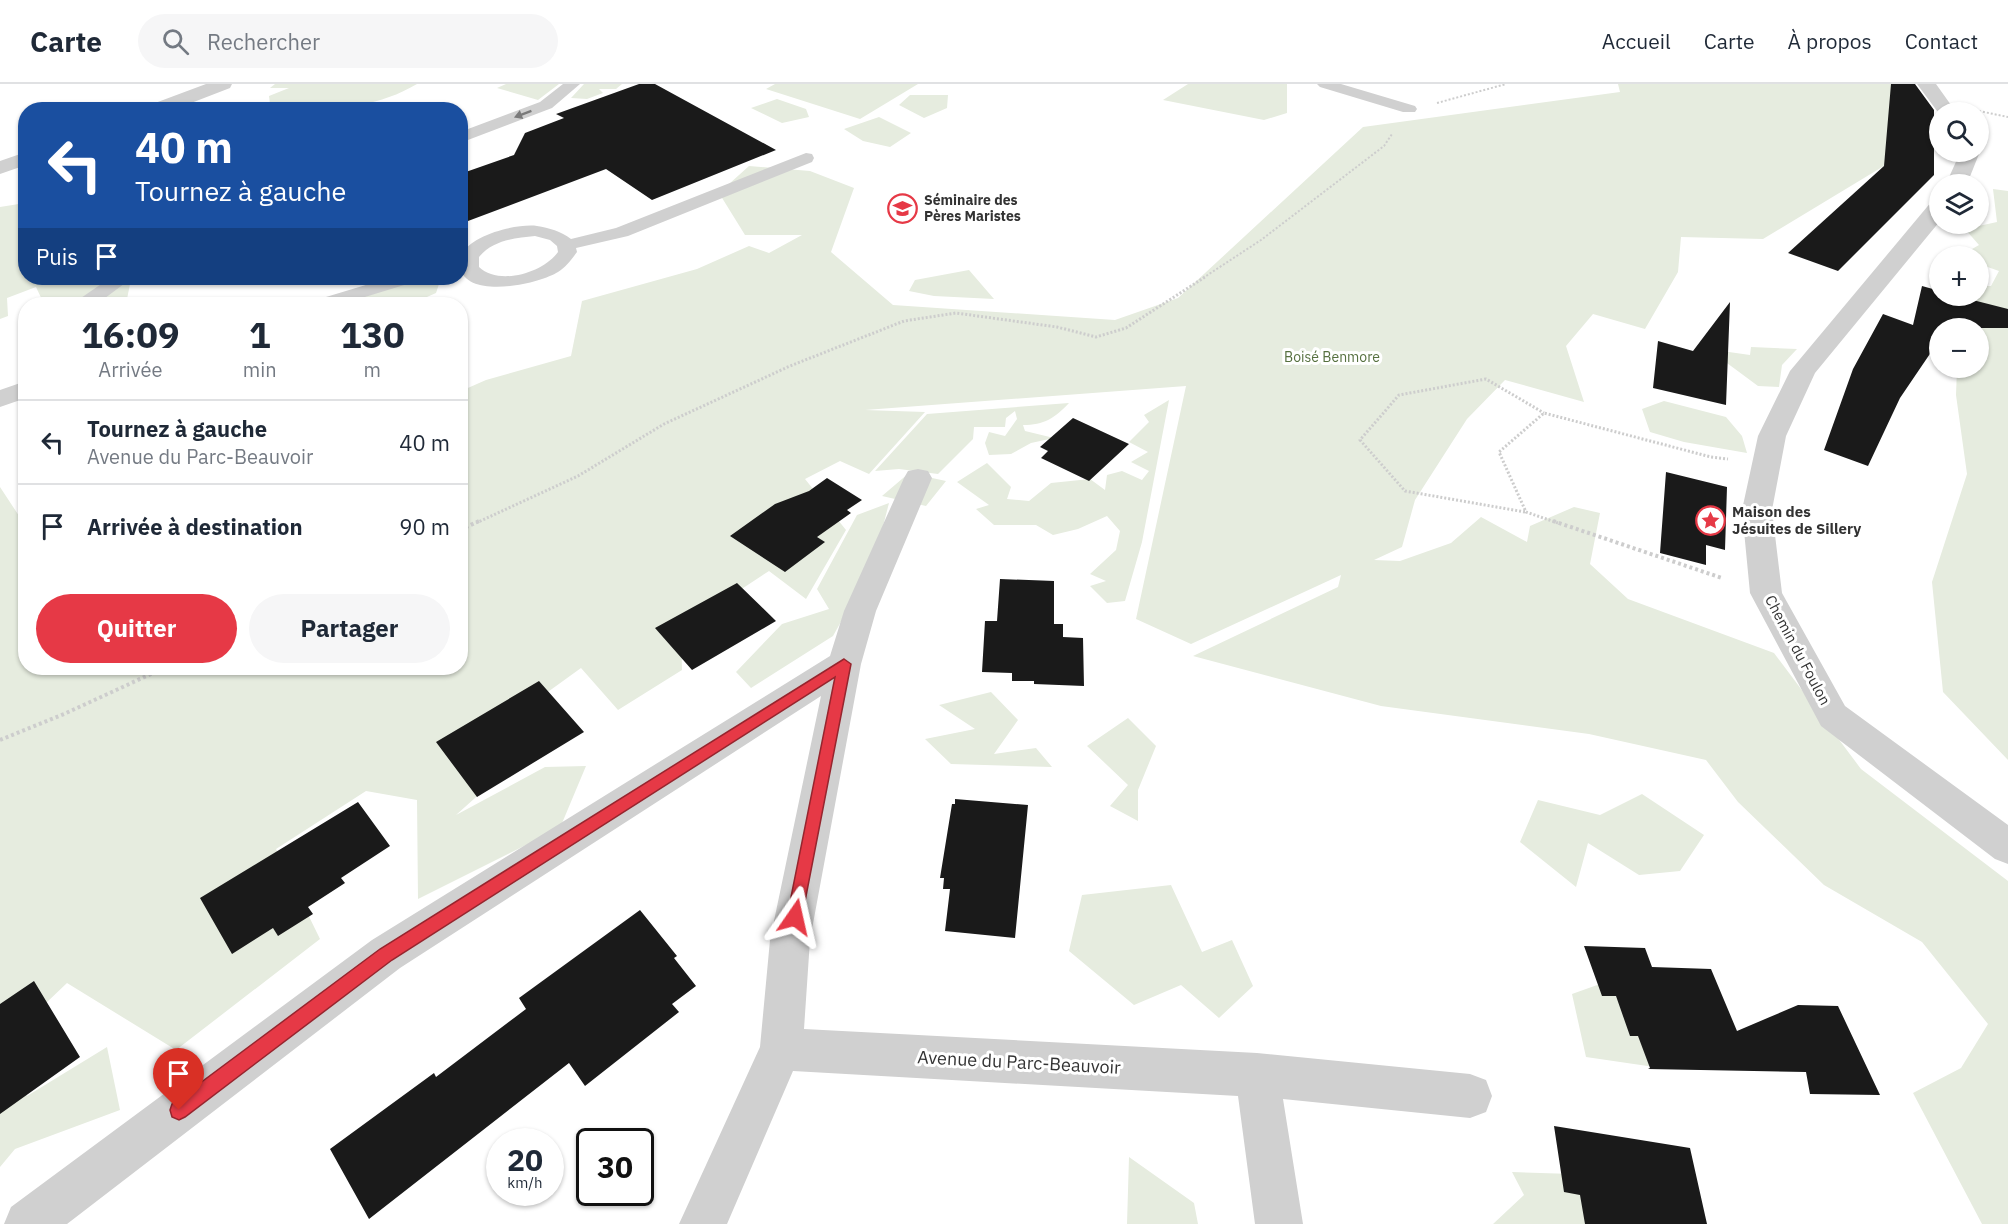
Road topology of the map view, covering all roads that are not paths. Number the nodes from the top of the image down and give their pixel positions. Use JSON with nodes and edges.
{"nodes":[{"id":1,"x":223,"y":84,"type":"edge"},
{"id":2,"x":572,"y":84,"type":"edge"},
{"id":3,"x":1325,"y":84,"type":"edge"},
{"id":4,"x":1926,"y":84,"type":"edge"},
{"id":5,"x":175,"y":102,"type":"edge"},
{"id":6,"x":1940,"y":102,"type":"edge"},
{"id":7,"x":1409,"y":109,"type":"road end"},
{"id":8,"x":468,"y":135,"type":"edge"},
{"id":9,"x":806,"y":158,"type":"dead end"},
{"id":10,"x":18,"y":161,"type":"edge"},
{"id":11,"x":0,"y":168,"type":"edge"},
{"id":12,"x":1929,"y":219,"type":"edge"},
{"id":13,"x":567,"y":245,"type":"junction"},
{"id":14,"x":468,"y":256,"type":"edge"},
{"id":15,"x":468,"y":268,"type":"edge"},
{"id":16,"x":112,"y":285,"type":"edge"},
{"id":17,"x":384,"y":285,"type":"edge"},
{"id":18,"x":95,"y":297,"type":"edge"},
{"id":19,"x":345,"y":297,"type":"edge"},
{"id":20,"x":18,"y":392,"type":"edge"},
{"id":21,"x":0,"y":399,"type":"edge"},
{"id":22,"x":918,"y":478,"type":"dead end"},
{"id":23,"x":844,"y":664,"type":"junction"},
{"id":24,"x":2008,"y":847,"type":"edge"},
{"id":25,"x":781,"y":1049,"type":"junction"},
{"id":26,"x":1257,"y":1075,"type":"junction"},
{"id":27,"x":1470,"y":1096,"type":"dead end"},
{"id":28,"x":28,"y":1224,"type":"edge"},
{"id":29,"x":703,"y":1224,"type":"edge"},
{"id":30,"x":1279,"y":1224,"type":"edge"}],
"edges":[{"from":1,"to":5,"type":"street"},
{"from":2,"to":8,"type":"lane","one_way":true},
{"from":3,"to":7,"type":"lane"},
{"from":4,"to":6,"type":"street"},
{"from":9,"to":13,"type":"lane"},
{"from":10,"to":11,"type":"street"},
{"from":12,"to":24,"type":"street","name":"Chemin du Foulon"},
{"from":13,"to":14,"type":"lane"},
{"from":13,"to":15,"type":"lane"},
{"from":16,"to":18,"type":"lane"},
{"from":17,"to":19,"type":"lane"},
{"from":20,"to":21,"type":"street"},
{"from":22,"to":23,"type":"street"},
{"from":23,"to":25,"type":"street"},
{"from":23,"to":28,"type":"street"},
{"from":25,"to":26,"type":"street","name":"Avenue du Parc-Beauvoir"},
{"from":25,"to":29,"type":"street"},
{"from":26,"to":27,"type":"street","name":"Avenue du Parc-Beauvoir"},
{"from":26,"to":30,"type":"street"}]}
